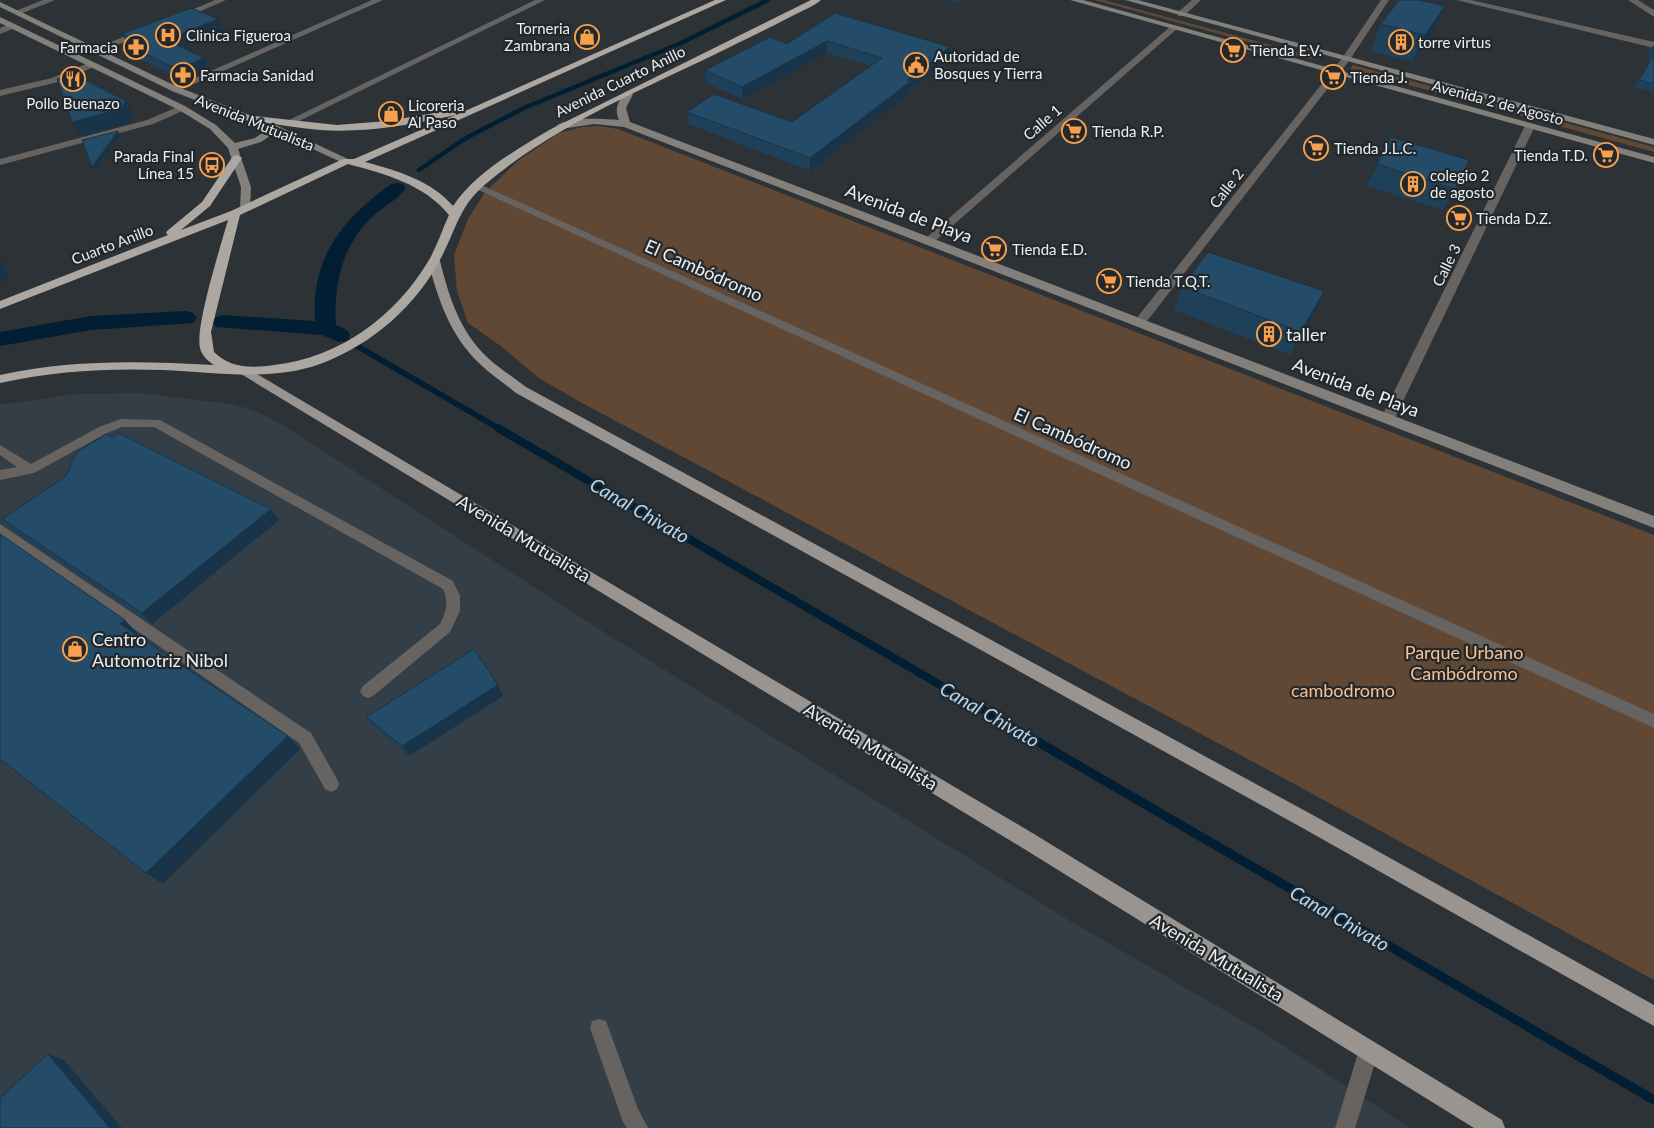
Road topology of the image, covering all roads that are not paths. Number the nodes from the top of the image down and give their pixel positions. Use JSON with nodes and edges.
{"nodes":[{"id":1,"x":51,"y":0,"type":"edge"},
{"id":2,"x":222,"y":0,"type":"edge"},
{"id":3,"x":379,"y":0,"type":"edge"},
{"id":4,"x":541,"y":0,"type":"edge"},
{"id":5,"x":722,"y":0,"type":"edge"},
{"id":6,"x":816,"y":0,"type":"edge"},
{"id":7,"x":1074,"y":0,"type":"edge"},
{"id":8,"x":1129,"y":0,"type":"edge"},
{"id":9,"x":1197,"y":0,"type":"edge"},
{"id":10,"x":1385,"y":0,"type":"edge"},
{"id":11,"x":1460,"y":0,"type":"edge"},
{"id":12,"x":1632,"y":0,"type":"edge"},
{"id":13,"x":0,"y":4,"type":"edge"},
{"id":14,"x":17,"y":12,"type":"junction"},
{"id":15,"x":1181,"y":14,"type":"junction"},
{"id":16,"x":1654,"y":14,"type":"edge"},
{"id":17,"x":0,"y":20,"type":"edge"},
{"id":18,"x":168,"y":22,"type":"edge"},
{"id":19,"x":12,"y":26,"type":"junction"},
{"id":20,"x":1174,"y":28,"type":"junction"},
{"id":21,"x":150,"y":29,"type":"edge"},
{"id":22,"x":0,"y":31,"type":"edge"},
{"id":23,"x":1654,"y":45,"type":"edge"},
{"id":24,"x":96,"y":50,"type":"junction"},
{"id":25,"x":1346,"y":59,"type":"junction"},
{"id":26,"x":91,"y":64,"type":"junction"},
{"id":27,"x":1335,"y":72,"type":"junction"},
{"id":28,"x":175,"y":89,"type":"junction"},
{"id":29,"x":0,"y":93,"type":"edge"},
{"id":30,"x":628,"y":94,"type":"junction"},
{"id":31,"x":182,"y":108,"type":"junction"},
{"id":32,"x":478,"y":108,"type":"junction"},
{"id":33,"x":247,"y":117,"type":"junction"},
{"id":34,"x":290,"y":122,"type":"junction"},
{"id":35,"x":626,"y":124,"type":"junction"},
{"id":36,"x":561,"y":126,"type":"junction"},
{"id":37,"x":1530,"y":126,"type":"junction"},
{"id":38,"x":275,"y":128,"type":"junction"},
{"id":39,"x":1654,"y":142,"type":"edge"},
{"id":40,"x":233,"y":147,"type":"junction"},
{"id":41,"x":237,"y":158,"type":"junction"},
{"id":42,"x":1654,"y":160,"type":"edge"},
{"id":43,"x":0,"y":162,"type":"edge"},
{"id":44,"x":351,"y":162,"type":"junction"},
{"id":45,"x":477,"y":186,"type":"junction"},
{"id":46,"x":240,"y":210,"type":"junction"},
{"id":47,"x":454,"y":214,"type":"junction"},
{"id":48,"x":930,"y":240,"type":"junction"},
{"id":49,"x":159,"y":243,"type":"junction"},
{"id":50,"x":434,"y":261,"type":"junction"},
{"id":51,"x":0,"y":305,"type":"edge"},
{"id":52,"x":1140,"y":322,"type":"junction"},
{"id":53,"x":237,"y":370,"type":"junction"},
{"id":54,"x":0,"y":379,"type":"edge"},
{"id":55,"x":1388,"y":418,"type":"junction"},
{"id":56,"x":0,"y":449,"type":"edge"},
{"id":57,"x":30,"y":470,"type":"junction"},
{"id":58,"x":0,"y":475,"type":"edge"},
{"id":59,"x":1654,"y":522,"type":"edge"},
{"id":60,"x":0,"y":529,"type":"edge"},
{"id":61,"x":368,"y":692,"type":"dead end"},
{"id":62,"x":1654,"y":722,"type":"edge"},
{"id":63,"x":331,"y":784,"type":"dead end"},
{"id":64,"x":1654,"y":1016,"type":"edge"},
{"id":65,"x":599,"y":1028,"type":"dead end"},
{"id":66,"x":1369,"y":1050,"type":"junction"},
{"id":67,"x":638,"y":1128,"type":"edge"},
{"id":68,"x":1345,"y":1128,"type":"edge"},
{"id":69,"x":1494,"y":1128,"type":"edge"}],
"edges":[{"from":1,"to":14,"type":"street"},
{"from":2,"to":18,"type":"street"},
{"from":3,"to":28,"type":"street"},
{"from":4,"to":34,"type":"street"},
{"from":5,"to":32,"type":"highway","name":"Avenida Cuarto Anillo"},
{"from":6,"to":30,"type":"highway","name":"Avenida Cuarto Anillo"},
{"from":7,"to":20,"type":"main road","name":"Avenida 2 de Agosto"},
{"from":8,"to":15,"type":"main road","name":"Avenida 2 de Agosto"},
{"from":9,"to":15,"type":"street"},
{"from":10,"to":25,"type":"street","name":"Calle 2"},
{"from":11,"to":23,"type":"street"},
{"from":12,"to":16,"type":"street"},
{"from":13,"to":14,"type":"main road","name":"Avenida Mutualista"},
{"from":14,"to":24,"type":"main road","name":"Avenida Mutualista"},
{"from":15,"to":25,"type":"main road","name":"Avenida 2 de Agosto"},
{"from":17,"to":19,"type":"main road","name":"Avenida Mutualista"},
{"from":19,"to":22,"type":"street"},
{"from":19,"to":26,"type":"main road","name":"Avenida Mutualista"},
{"from":20,"to":27,"type":"main road","name":"Avenida 2 de Agosto"},
{"from":20,"to":48,"type":"street","name":"Calle 1"},
{"from":21,"to":24,"type":"street"},
{"from":24,"to":28,"type":"main road","name":"Avenida Mutualista"},
{"from":25,"to":27,"type":"street","name":"Calle 2"},
{"from":25,"to":39,"type":"main road","name":"Avenida 2 de Agosto"},
{"from":26,"to":29,"type":"street"},
{"from":26,"to":31,"type":"main road","name":"Avenida Mutualista"},
{"from":27,"to":37,"type":"main road","name":"Avenida 2 de Agosto"},
{"from":27,"to":52,"type":"street","name":"Calle 2"},
{"from":28,"to":33,"type":"main road","name":"Avenida Mutualista"},
{"from":30,"to":35,"type":"main road"},
{"from":30,"to":36,"type":"highway","name":"Avenida Cuarto Anillo"},
{"from":31,"to":40,"type":"main road","name":"Avenida Mutualista"},
{"from":31,"to":43,"type":"street"},
{"from":32,"to":34,"type":"highway"},
{"from":32,"to":44,"type":"highway","name":"Avenida Cuarto Anillo"},
{"from":33,"to":34,"type":"highway"},
{"from":33,"to":38,"type":"main road","name":"Avenida Mutualista"},
{"from":35,"to":36,"type":"main road","name":"Avenida de Playa"},
{"from":35,"to":48,"type":"main road","name":"Avenida de Playa"},
{"from":36,"to":45,"type":"highway","name":"Avenida Cuarto Anillo"},
{"from":37,"to":42,"type":"main road","name":"Avenida 2 de Agosto"},
{"from":37,"to":55,"type":"street","name":"Calle 3"},
{"from":38,"to":40,"type":"main road"},
{"from":38,"to":44,"type":"main road","name":"Avenida Mutualista"},
{"from":40,"to":41,"type":"main road","name":"Avenida Mutualista"},
{"from":41,"to":46,"type":"main road","name":"Avenida Mutualista"},
{"from":41,"to":49,"type":"highway"},
{"from":44,"to":46,"type":"highway","name":"Cuarto Anillo"},
{"from":44,"to":47,"type":"highway"},
{"from":45,"to":47,"type":"highway","name":"Avenida Cuarto Anillo"},
{"from":45,"to":62,"type":"lane","name":"El Cambódromo"},
{"from":46,"to":49,"type":"highway","name":"Cuarto Anillo"},
{"from":46,"to":53,"type":"highway"},
{"from":47,"to":50,"type":"highway"},
{"from":48,"to":52,"type":"main road","name":"Avenida de Playa"},
{"from":49,"to":51,"type":"highway","name":"Cuarto Anillo"},
{"from":50,"to":53,"type":"highway"},
{"from":50,"to":64,"type":"main road"},
{"from":52,"to":55,"type":"main road","name":"Avenida de Playa"},
{"from":53,"to":54,"type":"highway"},
{"from":53,"to":66,"type":"main road","name":"Avenida Mutualista"},
{"from":55,"to":59,"type":"main road","name":"Avenida de Playa"},
{"from":56,"to":57,"type":"lane"},
{"from":57,"to":58,"type":"lane"},
{"from":57,"to":61,"type":"lane"},
{"from":60,"to":63,"type":"lane"},
{"from":65,"to":67,"type":"lane"},
{"from":66,"to":68,"type":"lane"},
{"from":66,"to":69,"type":"main road","name":"Avenida Mutualista"}]}
